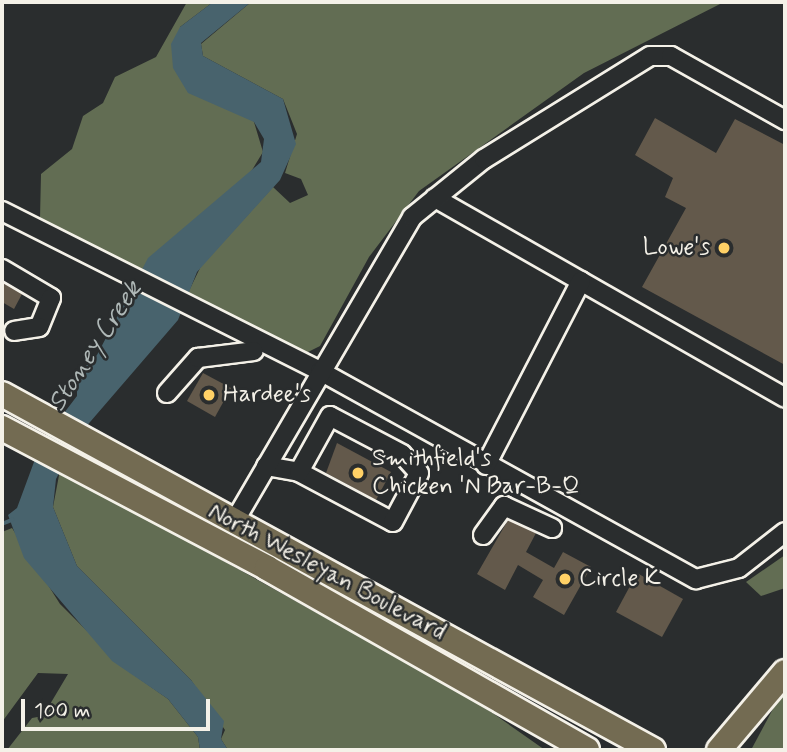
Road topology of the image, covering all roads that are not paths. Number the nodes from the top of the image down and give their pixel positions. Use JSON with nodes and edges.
{"nodes":[{"id":1,"x":785,"y":120,"type":"edge"},
{"id":2,"x":435,"y":198,"type":"junction"},
{"id":3,"x":2,"y":211,"type":"edge"},
{"id":4,"x":2,"y":269,"type":"edge"},
{"id":5,"x":581,"y":281,"type":"junction"},
{"id":6,"x":14,"y":331,"type":"dead end"},
{"id":7,"x":257,"y":345,"type":"junction"},
{"id":8,"x":320,"y":371,"type":"junction"},
{"id":9,"x":167,"y":393,"type":"dead end"},
{"id":10,"x":2,"y":394,"type":"edge"},
{"id":11,"x":785,"y":398,"type":"edge"},
{"id":12,"x":7,"y":431,"type":"edge"},
{"id":13,"x":486,"y":465,"type":"junction"},
{"id":14,"x":266,"y":466,"type":"junction"},
{"id":15,"x":109,"y":470,"type":"junction"},
{"id":16,"x":299,"y":472,"type":"junction"},
{"id":17,"x":234,"y":522,"type":"junction"},
{"id":18,"x":552,"y":528,"type":"dead end"},
{"id":19,"x":785,"y":532,"type":"edge"},
{"id":20,"x":484,"y":535,"type":"dead end"},
{"id":21,"x":396,"y":607,"type":"junction"},
{"id":22,"x":382,"y":633,"type":"junction"},
{"id":23,"x":785,"y":673,"type":"edge"},
{"id":24,"x":587,"y":750,"type":"edge"},
{"id":25,"x":653,"y":750,"type":"edge"},
{"id":26,"x":719,"y":750,"type":"edge"},
{"id":27,"x":743,"y":750,"type":"edge"}],
"edges":[{"from":1,"to":2,"type":"street"},
{"from":2,"to":5,"type":"street"},
{"from":2,"to":8,"type":"street"},
{"from":3,"to":7,"type":"street"},
{"from":4,"to":6,"type":"street"},
{"from":5,"to":11,"type":"street"},
{"from":5,"to":13,"type":"street"},
{"from":7,"to":8,"type":"street"},
{"from":7,"to":9,"type":"street"},
{"from":8,"to":13,"type":"street"},
{"from":8,"to":14,"type":"street"},
{"from":10,"to":15,"type":"highway","name":"North Wesleyan Boulevard"},
{"from":12,"to":15,"type":"highway","name":"North Wesleyan Boulevard"},
{"from":13,"to":19,"type":"street"},
{"from":14,"to":16,"type":"street"},
{"from":14,"to":17,"type":"street"},
{"from":15,"to":17,"type":"highway","name":"North Wesleyan Boulevard"},
{"from":15,"to":22,"type":"highway","name":"North Wesleyan Boulevard"},
{"from":16,"to":16,"type":"street"},
{"from":17,"to":21,"type":"highway","name":"North Wesleyan Boulevard"},
{"from":18,"to":20,"type":"street"},
{"from":21,"to":22,"type":"highway"},
{"from":21,"to":25,"type":"highway","name":"North Wesleyan Boulevard"},
{"from":22,"to":24,"type":"highway","name":"North Wesleyan Boulevard"},
{"from":23,"to":26,"type":"highway"},
{"from":23,"to":27,"type":"highway"}]}
